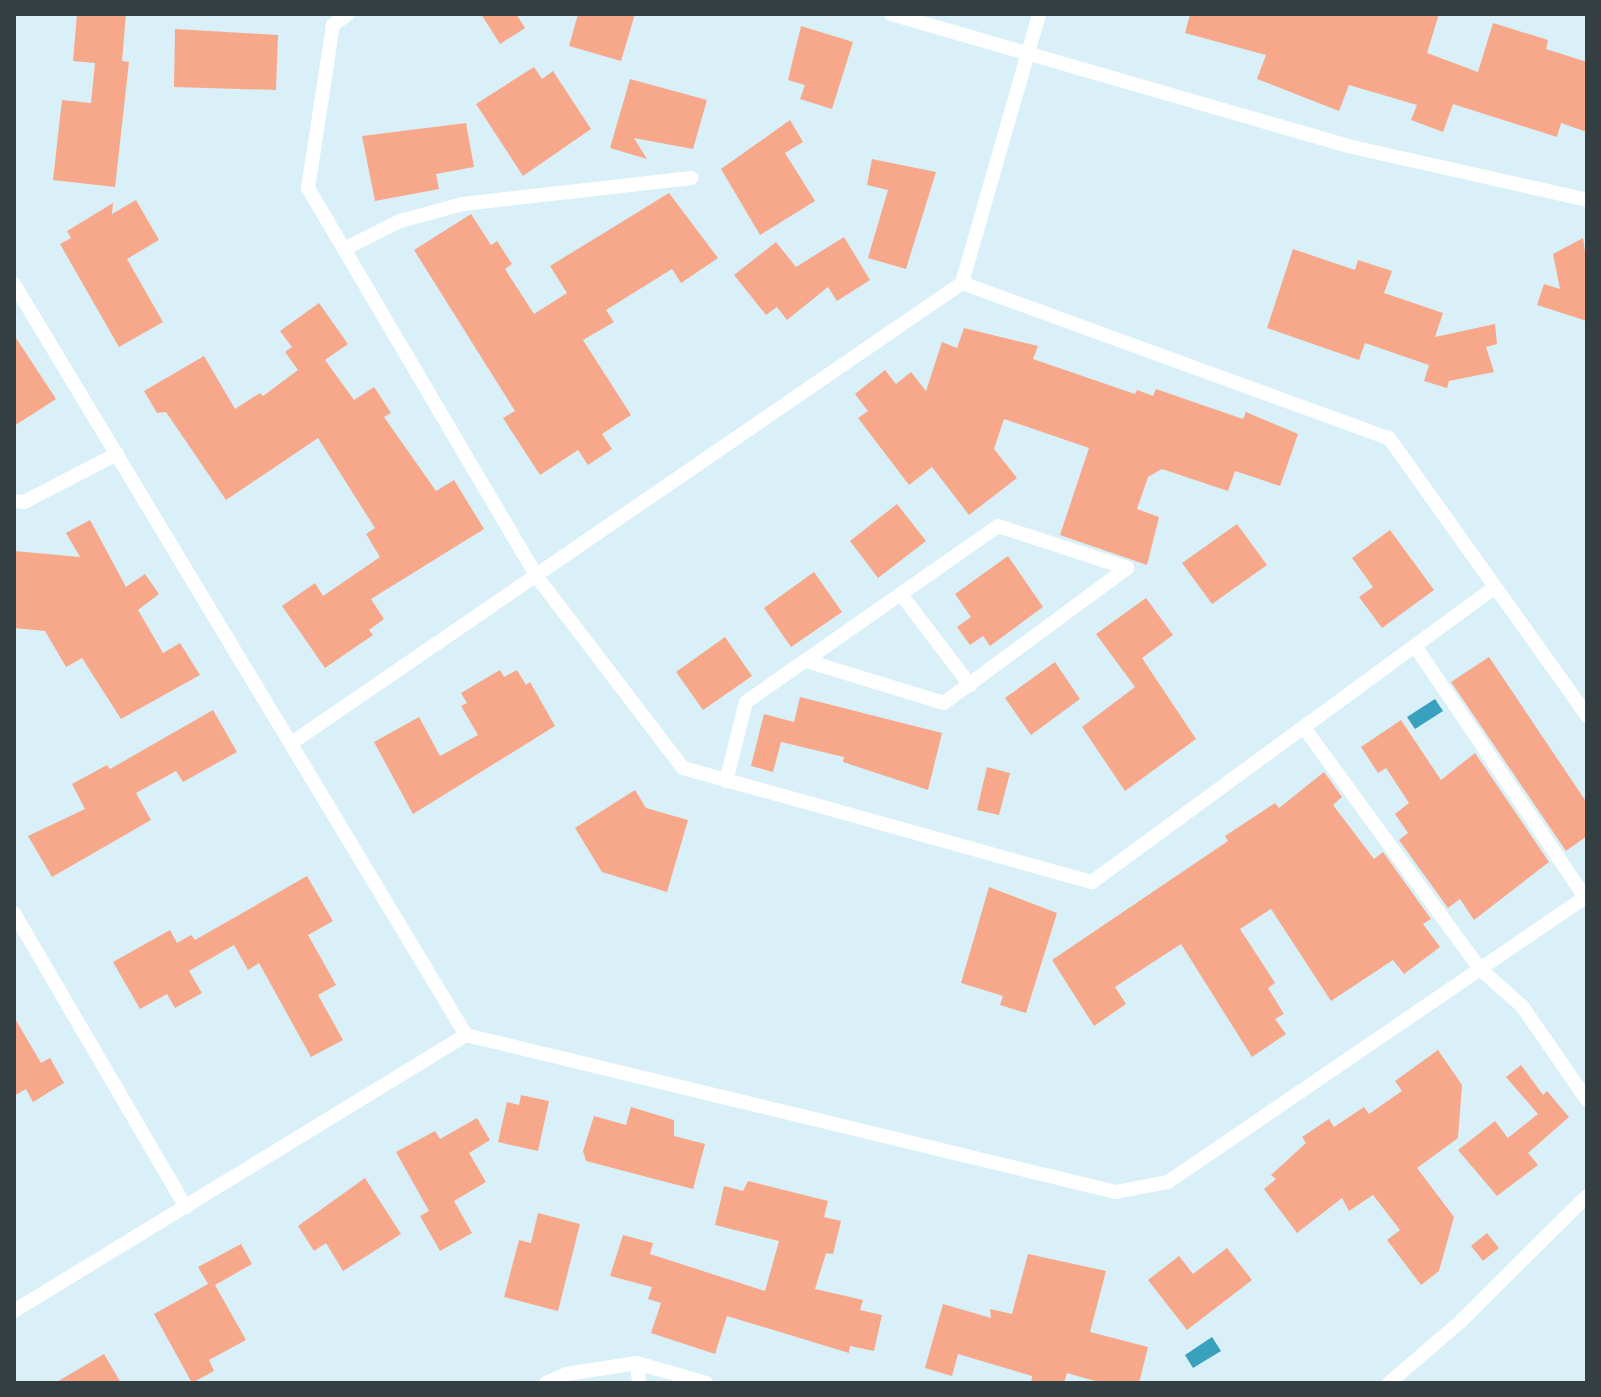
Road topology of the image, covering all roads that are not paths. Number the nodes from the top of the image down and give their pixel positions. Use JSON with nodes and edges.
{"nodes":[{"id":1,"x":348,"y":14,"type":"edge"},
{"id":2,"x":891,"y":14,"type":"edge"},
{"id":3,"x":1039,"y":14,"type":"edge"},
{"id":4,"x":1028,"y":54,"type":"junction"},
{"id":5,"x":692,"y":178,"type":"dead end"},
{"id":6,"x":1587,"y":200,"type":"edge"},
{"id":7,"x":344,"y":249,"type":"junction"},
{"id":8,"x":962,"y":283,"type":"junction"},
{"id":9,"x":14,"y":284,"type":"edge"},
{"id":10,"x":117,"y":454,"type":"junction"},
{"id":11,"x":14,"y":501,"type":"edge"},
{"id":12,"x":537,"y":577,"type":"junction"},
{"id":13,"x":1492,"y":589,"type":"junction"},
{"id":14,"x":903,"y":597,"type":"junction"},
{"id":15,"x":1415,"y":646,"type":"junction"},
{"id":16,"x":807,"y":661,"type":"junction"},
{"id":17,"x":970,"y":685,"type":"junction"},
{"id":18,"x":1587,"y":716,"type":"edge"},
{"id":19,"x":1305,"y":729,"type":"junction"},
{"id":20,"x":293,"y":742,"type":"junction"},
{"id":21,"x":726,"y":781,"type":"junction"},
{"id":22,"x":1586,"y":896,"type":"edge"},
{"id":23,"x":14,"y":913,"type":"edge"},
{"id":24,"x":1480,"y":969,"type":"junction"},
{"id":25,"x":466,"y":1035,"type":"junction"},
{"id":26,"x":1587,"y":1100,"type":"edge"},
{"id":27,"x":1587,"y":1196,"type":"edge"},
{"id":28,"x":186,"y":1207,"type":"junction"},
{"id":29,"x":14,"y":1311,"type":"edge"},
{"id":30,"x":637,"y":1363,"type":"junction"},
{"id":31,"x":546,"y":1383,"type":"edge"},
{"id":32,"x":639,"y":1383,"type":"edge"},
{"id":33,"x":706,"y":1383,"type":"edge"},
{"id":34,"x":1389,"y":1383,"type":"edge"}],
"edges":[{"from":1,"to":7,"type":"lane"},
{"from":2,"to":4,"type":"lane"},
{"from":3,"to":4,"type":"lane"},
{"from":4,"to":6,"type":"lane"},
{"from":4,"to":8,"type":"lane"},
{"from":5,"to":7,"type":"lane"},
{"from":7,"to":12,"type":"lane"},
{"from":8,"to":12,"type":"lane"},
{"from":8,"to":13,"type":"lane"},
{"from":9,"to":10,"type":"lane"},
{"from":10,"to":11,"type":"lane"},
{"from":10,"to":20,"type":"lane"},
{"from":12,"to":20,"type":"lane"},
{"from":12,"to":21,"type":"lane"},
{"from":13,"to":15,"type":"lane"},
{"from":13,"to":18,"type":"lane"},
{"from":14,"to":16,"type":"lane"},
{"from":14,"to":17,"type":"lane"},
{"from":14,"to":17,"type":"lane"},
{"from":15,"to":19,"type":"lane"},
{"from":15,"to":22,"type":"lane"},
{"from":16,"to":17,"type":"lane"},
{"from":16,"to":21,"type":"lane"},
{"from":19,"to":21,"type":"lane"},
{"from":19,"to":24,"type":"lane"},
{"from":20,"to":25,"type":"lane"},
{"from":22,"to":24,"type":"lane"},
{"from":23,"to":28,"type":"lane"},
{"from":24,"to":25,"type":"lane"},
{"from":24,"to":26,"type":"lane"},
{"from":25,"to":28,"type":"lane"},
{"from":27,"to":34,"type":"lane"},
{"from":28,"to":29,"type":"lane"},
{"from":30,"to":31,"type":"lane"},
{"from":30,"to":32,"type":"lane"},
{"from":30,"to":33,"type":"lane"}]}
